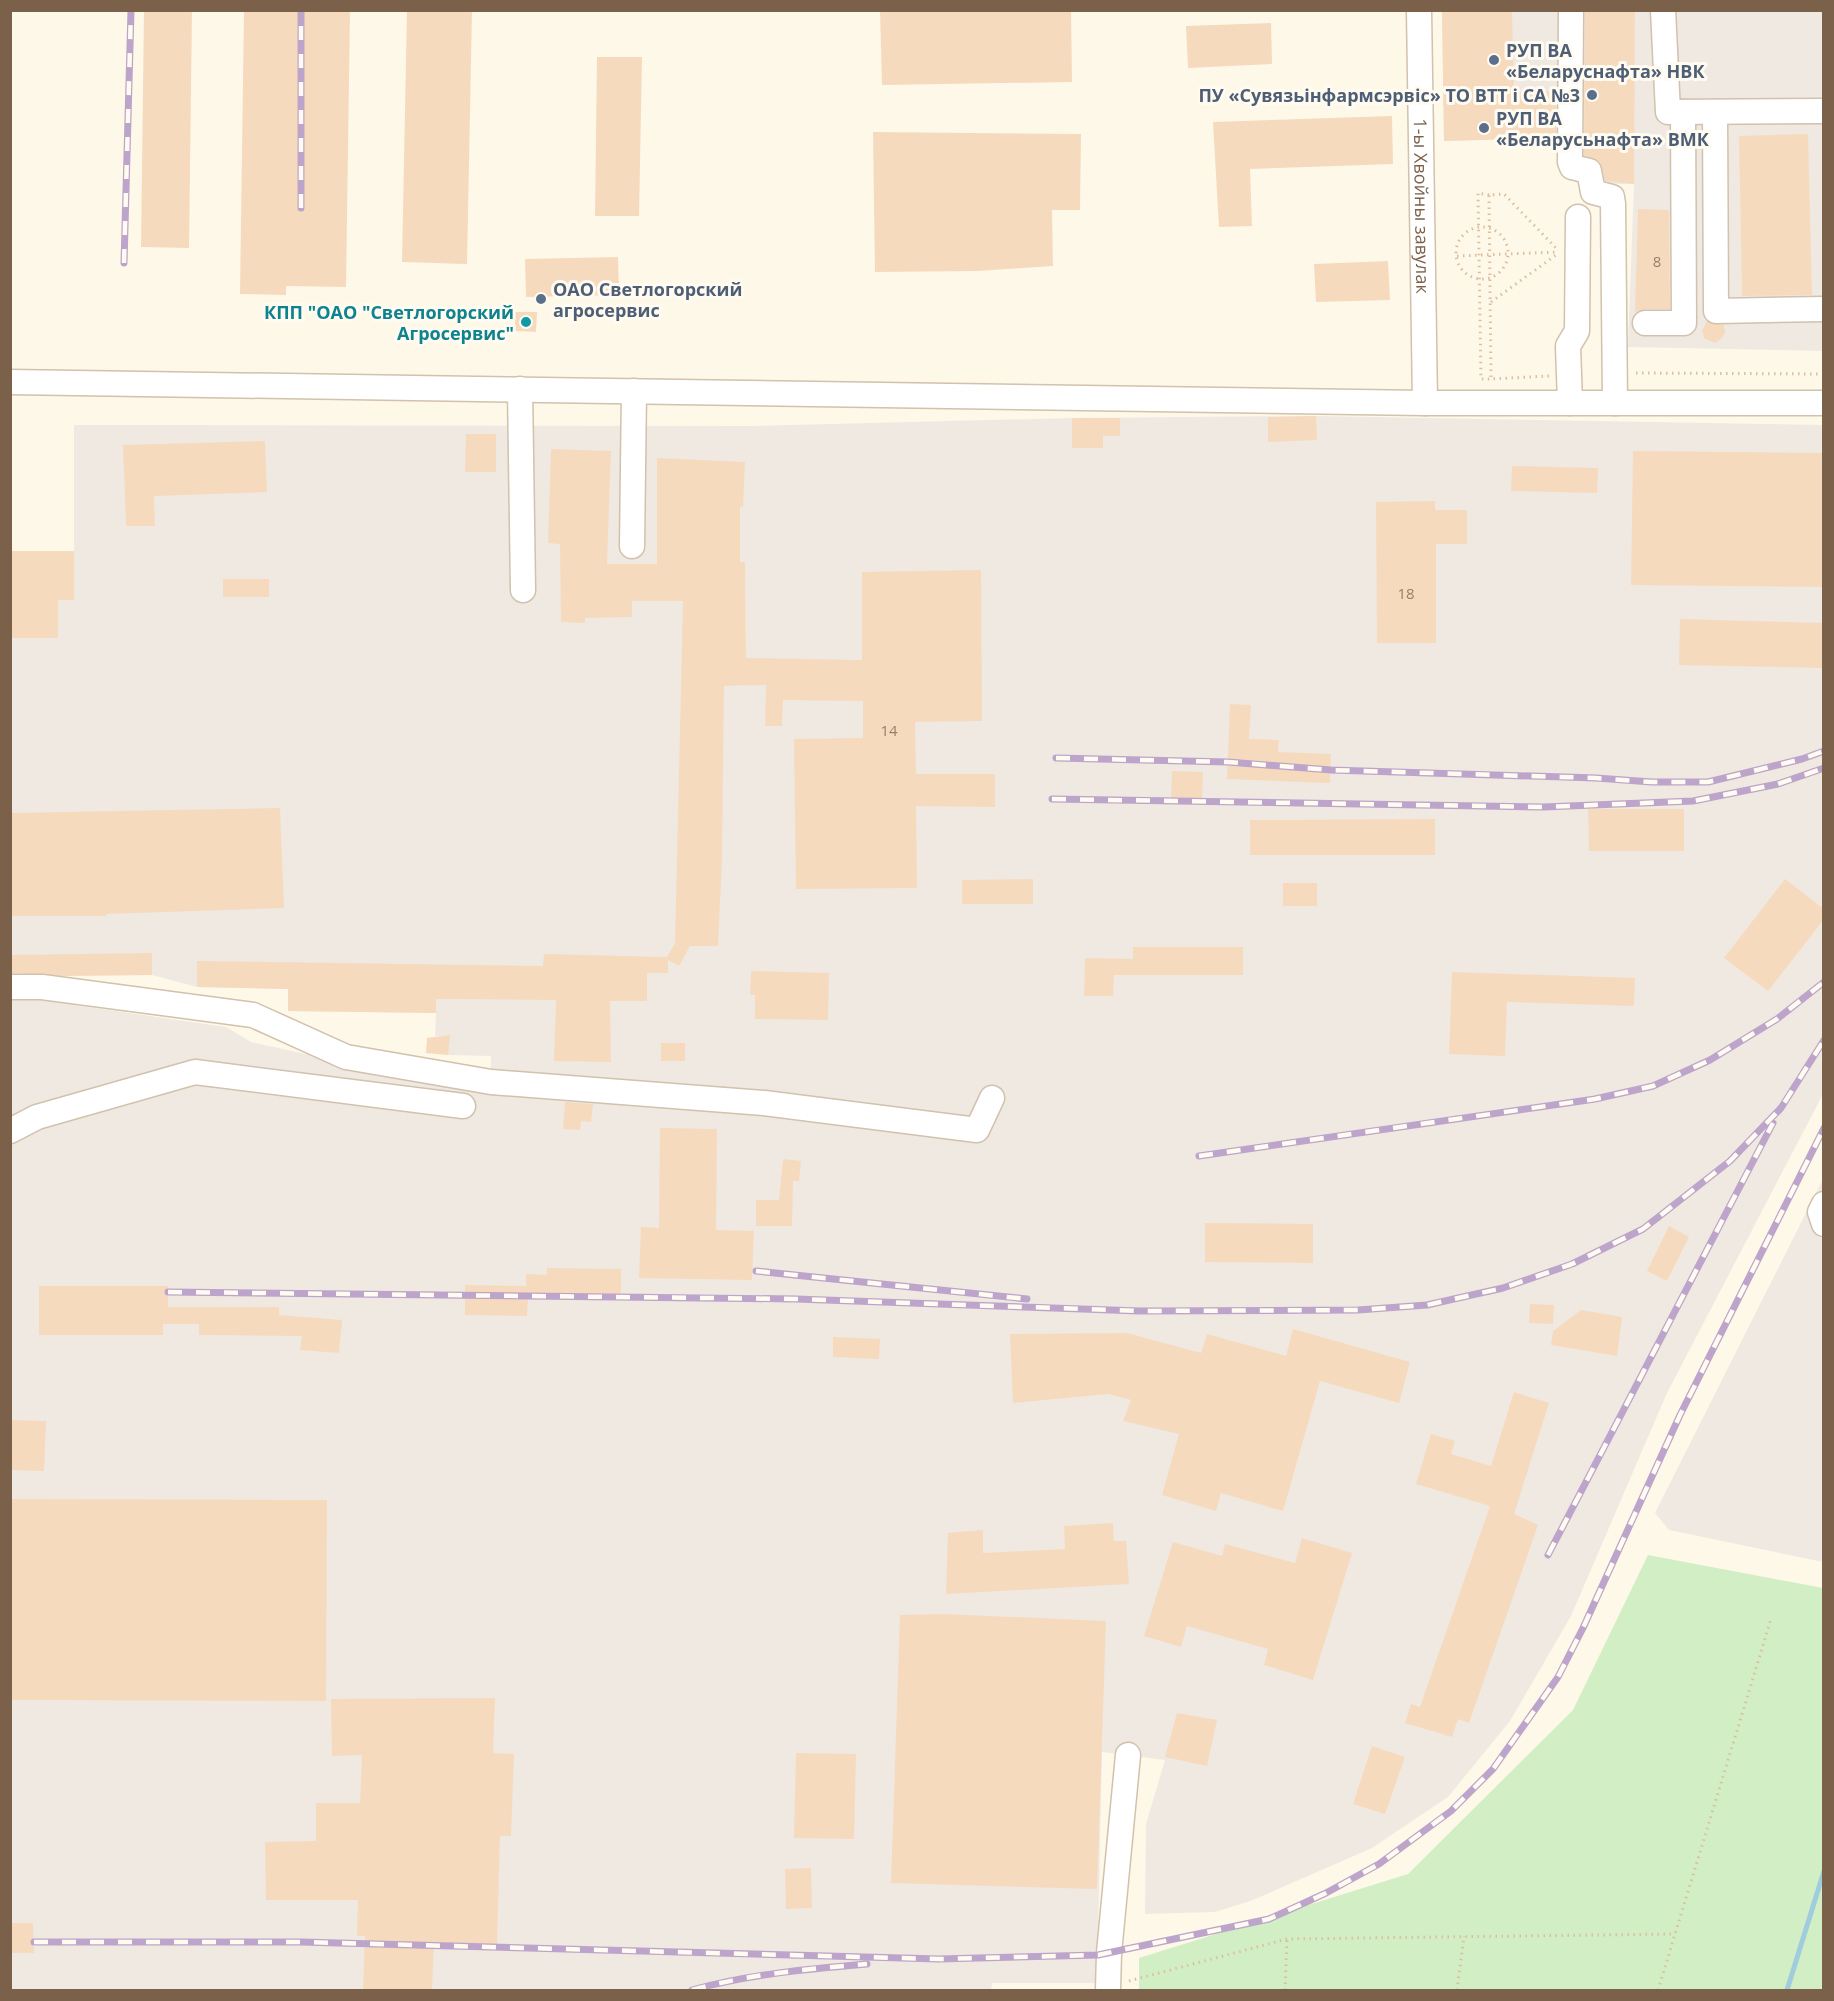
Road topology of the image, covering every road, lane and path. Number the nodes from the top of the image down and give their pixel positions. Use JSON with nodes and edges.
{"nodes":[{"id":1,"x":1419,"y":10,"type":"edge"},
{"id":2,"x":1571,"y":10,"type":"edge"},
{"id":3,"x":1663,"y":10,"type":"edge"},
{"id":4,"x":1824,"y":111,"type":"edge"},
{"id":5,"x":1683,"y":112,"type":"junction"},
{"id":6,"x":1715,"y":112,"type":"junction"},
{"id":7,"x":1489,"y":195,"type":"junction"},
{"id":8,"x":1578,"y":217,"type":"dead end"},
{"id":9,"x":1479,"y":227,"type":"junction"},
{"id":10,"x":1489,"y":228,"type":"junction"},
{"id":11,"x":1560,"y":252,"type":"junction"},
{"id":12,"x":1509,"y":254,"type":"junction"},
{"id":13,"x":1490,"y":255,"type":"junction"},
{"id":14,"x":1456,"y":256,"type":"junction"},
{"id":15,"x":1479,"y":256,"type":"junction"},
{"id":16,"x":1490,"y":278,"type":"junction"},
{"id":17,"x":1480,"y":279,"type":"junction"},
{"id":18,"x":1490,"y":303,"type":"junction"},
{"id":19,"x":1824,"y":309,"type":"edge"},
{"id":20,"x":1490,"y":317,"type":"junction"},
{"id":21,"x":1480,"y":318,"type":"junction"},
{"id":22,"x":1645,"y":323,"type":"dead end"},
{"id":23,"x":1615,"y":373,"type":"junction"},
{"id":24,"x":1824,"y":374,"type":"edge"},
{"id":25,"x":1569,"y":375,"type":"junction"},
{"id":26,"x":1491,"y":379,"type":"junction"},
{"id":27,"x":10,"y":382,"type":"edge"},
{"id":28,"x":520,"y":389,"type":"junction"},
{"id":29,"x":634,"y":391,"type":"junction"},
{"id":30,"x":1425,"y":403,"type":"junction"},
{"id":31,"x":1570,"y":403,"type":"junction"},
{"id":32,"x":1615,"y":403,"type":"junction"},
{"id":33,"x":1824,"y":403,"type":"edge"},
{"id":34,"x":632,"y":546,"type":"dead end"},
{"id":35,"x":523,"y":590,"type":"dead end"},
{"id":36,"x":10,"y":987,"type":"edge"},
{"id":37,"x":992,"y":1098,"type":"dead end"},
{"id":38,"x":462,"y":1106,"type":"dead end"},
{"id":39,"x":10,"y":1131,"type":"edge"},
{"id":40,"x":1824,"y":1204,"type":"edge"},
{"id":41,"x":1824,"y":1224,"type":"edge"},
{"id":42,"x":1771,"y":1619,"type":"dead end"},
{"id":43,"x":1128,"y":1755,"type":"dead end"},
{"id":44,"x":1674,"y":1934,"type":"junction"},
{"id":45,"x":1464,"y":1936,"type":"junction"},
{"id":46,"x":1287,"y":1939,"type":"junction"},
{"id":47,"x":1114,"y":1987,"type":"edge"},
{"id":48,"x":1285,"y":1990,"type":"edge"},
{"id":49,"x":1457,"y":1990,"type":"edge"},
{"id":50,"x":1658,"y":1990,"type":"edge"}],
"edges":[{"from":1,"to":30,"type":"street","name":"1-ы Хвойны завулак"},
{"from":2,"to":23,"type":"street"},
{"from":3,"to":5,"type":"street"},
{"from":4,"to":6,"type":"street"},
{"from":5,"to":6,"type":"street"},
{"from":5,"to":22,"type":"street"},
{"from":6,"to":19,"type":"street"},
{"from":7,"to":9,"type":"path"},
{"from":7,"to":10,"type":"path"},
{"from":7,"to":11,"type":"path"},
{"from":8,"to":25,"type":"street"},
{"from":9,"to":10,"type":"path"},
{"from":9,"to":14,"type":"path"},
{"from":9,"to":15,"type":"path"},
{"from":10,"to":12,"type":"path"},
{"from":10,"to":13,"type":"path"},
{"from":11,"to":12,"type":"path"},
{"from":11,"to":18,"type":"path"},
{"from":12,"to":13,"type":"path"},
{"from":12,"to":16,"type":"path"},
{"from":13,"to":15,"type":"path"},
{"from":13,"to":16,"type":"path"},
{"from":14,"to":15,"type":"path"},
{"from":14,"to":17,"type":"path"},
{"from":15,"to":17,"type":"path"},
{"from":16,"to":17,"type":"path"},
{"from":16,"to":18,"type":"path"},
{"from":17,"to":21,"type":"path"},
{"from":18,"to":20,"type":"path"},
{"from":20,"to":21,"type":"path"},
{"from":20,"to":26,"type":"path"},
{"from":21,"to":26,"type":"path"},
{"from":23,"to":24,"type":"path"},
{"from":23,"to":32,"type":"street"},
{"from":25,"to":26,"type":"path"},
{"from":25,"to":31,"type":"street"},
{"from":27,"to":28,"type":"street"},
{"from":28,"to":29,"type":"street"},
{"from":28,"to":35,"type":"street"},
{"from":29,"to":30,"type":"street"},
{"from":29,"to":34,"type":"street"},
{"from":30,"to":31,"type":"street"},
{"from":31,"to":32,"type":"street"},
{"from":32,"to":33,"type":"street"},
{"from":36,"to":37,"type":"street"},
{"from":38,"to":39,"type":"street"},
{"from":40,"to":41,"type":"street"},
{"from":42,"to":44,"type":"path"},
{"from":43,"to":47,"type":"street"},
{"from":44,"to":45,"type":"path"},
{"from":44,"to":50,"type":"path"},
{"from":45,"to":46,"type":"path"},
{"from":45,"to":49,"type":"path"},
{"from":46,"to":47,"type":"path"},
{"from":46,"to":48,"type":"path"}]}
